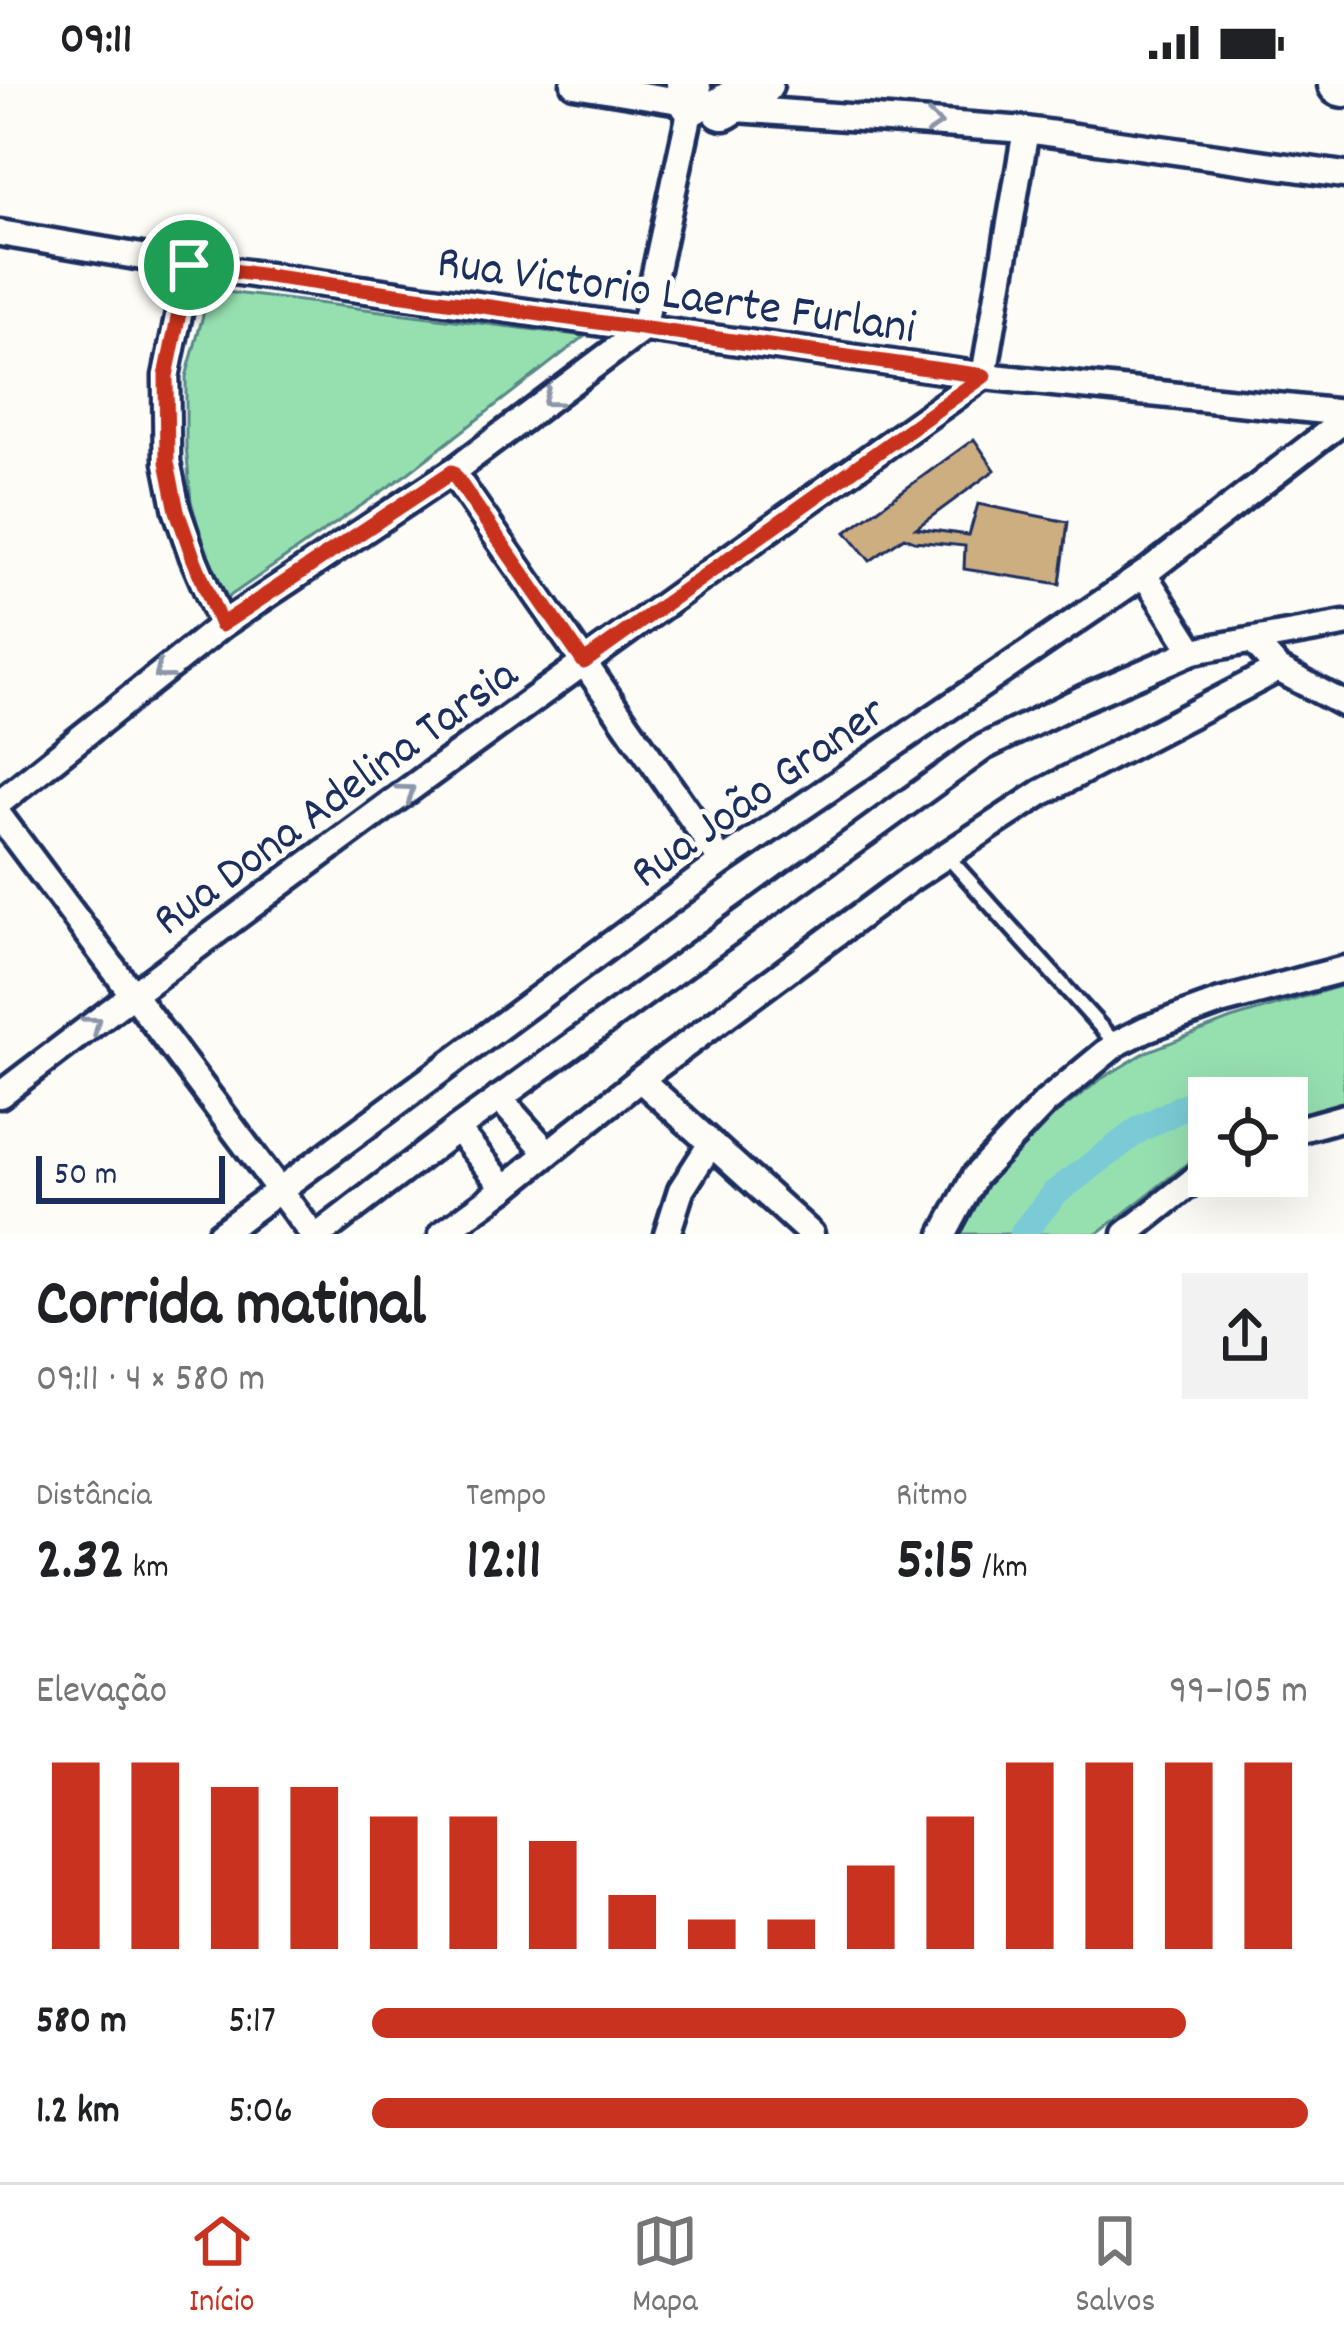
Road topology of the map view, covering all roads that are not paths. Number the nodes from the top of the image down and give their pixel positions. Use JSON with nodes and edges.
{"nodes":[{"id":1,"x":574,"y":84,"type":"edge"},
{"id":2,"x":761,"y":84,"type":"edge"},
{"id":3,"x":701,"y":98,"type":"edge"},
{"id":4,"x":1026,"y":130,"type":"junction"},
{"id":5,"x":1344,"y":175,"type":"edge"},
{"id":6,"x":0,"y":233,"type":"edge"},
{"id":7,"x":189,"y":265,"type":"junction"},
{"id":8,"x":644,"y":329,"type":"junction"},
{"id":9,"x":984,"y":376,"type":"junction"},
{"id":10,"x":1344,"y":416,"type":"edge"},
{"id":11,"x":452,"y":472,"type":"junction"},
{"id":12,"x":1144,"y":574,"type":"junction"},
{"id":13,"x":1344,"y":624,"type":"edge"},
{"id":14,"x":221,"y":625,"type":"junction"},
{"id":15,"x":1253,"y":640,"type":"junction"},
{"id":16,"x":1193,"y":651,"type":"junction"},
{"id":17,"x":584,"y":662,"type":"junction"},
{"id":18,"x":1278,"y":669,"type":"junction"},
{"id":19,"x":1344,"y":706,"type":"edge"},
{"id":20,"x":0,"y":802,"type":"edge"},
{"id":21,"x":0,"y":818,"type":"edge"},
{"id":22,"x":946,"y":855,"type":"junction"},
{"id":23,"x":722,"y":862,"type":"junction"},
{"id":24,"x":1344,"y":969,"type":"edge"},
{"id":25,"x":131,"y":994,"type":"junction"},
{"id":26,"x":1116,"y":1043,"type":"junction"},
{"id":27,"x":640,"y":1079,"type":"junction"},
{"id":28,"x":0,"y":1095,"type":"edge"},
{"id":29,"x":499,"y":1098,"type":"junction"},
{"id":30,"x":1344,"y":1117,"type":"edge"},
{"id":31,"x":1308,"y":1126,"type":"edge"},
{"id":32,"x":458,"y":1129,"type":"junction"},
{"id":33,"x":710,"y":1145,"type":"junction"},
{"id":34,"x":547,"y":1152,"type":"junction"},
{"id":35,"x":1188,"y":1185,"type":"edge"},
{"id":36,"x":505,"y":1187,"type":"junction"},
{"id":37,"x":279,"y":1192,"type":"junction"},
{"id":38,"x":220,"y":1234,"type":"edge"},
{"id":39,"x":316,"y":1234,"type":"edge"},
{"id":40,"x":442,"y":1234,"type":"edge"},
{"id":41,"x":667,"y":1234,"type":"edge"},
{"id":42,"x":811,"y":1234,"type":"edge"},
{"id":43,"x":944,"y":1234,"type":"edge"},
{"id":44,"x":1126,"y":1234,"type":"edge"}],
"edges":[{"from":1,"to":3,"type":"street"},
{"from":2,"to":3,"type":"highway"},
{"from":3,"to":4,"type":"street","one_way":true},
{"from":3,"to":8,"type":"street"},
{"from":4,"to":5,"type":"street"},
{"from":4,"to":9,"type":"street"},
{"from":6,"to":7,"type":"street","name":"Rua Victorio Laerte Furlani"},
{"from":7,"to":8,"type":"street","name":"Rua Victorio Laerte Furlani"},
{"from":7,"to":14,"type":"street"},
{"from":8,"to":9,"type":"street","name":"Rua Victorio Laerte Furlani"},
{"from":8,"to":11,"type":"street","one_way":true},
{"from":9,"to":10,"type":"street","name":"Rua Victorio Laerte Furlani"},
{"from":9,"to":17,"type":"street","name":"Rua Dona Adelina Tarsia"},
{"from":10,"to":12,"type":"street","name":"Rua João Graner"},
{"from":11,"to":14,"type":"street"},
{"from":11,"to":17,"type":"street"},
{"from":12,"to":16,"type":"street"},
{"from":12,"to":23,"type":"street","name":"Rua João Graner"},
{"from":13,"to":15,"type":"street"},
{"from":14,"to":20,"type":"street","one_way":true},
{"from":15,"to":16,"type":"street"},
{"from":15,"to":18,"type":"street"},
{"from":16,"to":29,"type":"street"},
{"from":17,"to":23,"type":"street"},
{"from":25,"to":17,"type":"street","name":"Rua Dona Adelina Tarsia","one_way":true},
{"from":18,"to":19,"type":"street"},
{"from":18,"to":22,"type":"street"},
{"from":21,"to":25,"type":"street"},
{"from":22,"to":26,"type":"lane"},
{"from":22,"to":27,"type":"street"},
{"from":23,"to":37,"type":"street","name":"Rua João Graner"},
{"from":24,"to":26,"type":"street"},
{"from":28,"to":25,"type":"street","name":"Rua Dona Adelina Tarsia","one_way":true},
{"from":25,"to":37,"type":"street"},
{"from":26,"to":43,"type":"street"},
{"from":27,"to":33,"type":"street"},
{"from":27,"to":34,"type":"street"},
{"from":29,"to":32,"type":"street"},
{"from":29,"to":34,"type":"street"},
{"from":30,"to":31,"type":"street"},
{"from":32,"to":36,"type":"street"},
{"from":32,"to":39,"type":"street"},
{"from":33,"to":41,"type":"street"},
{"from":33,"to":42,"type":"street"},
{"from":34,"to":36,"type":"street"},
{"from":35,"to":44,"type":"street"},
{"from":36,"to":40,"type":"street"},
{"from":37,"to":38,"type":"street","name":"Rua João Graner"},
{"from":37,"to":39,"type":"street"}]}
